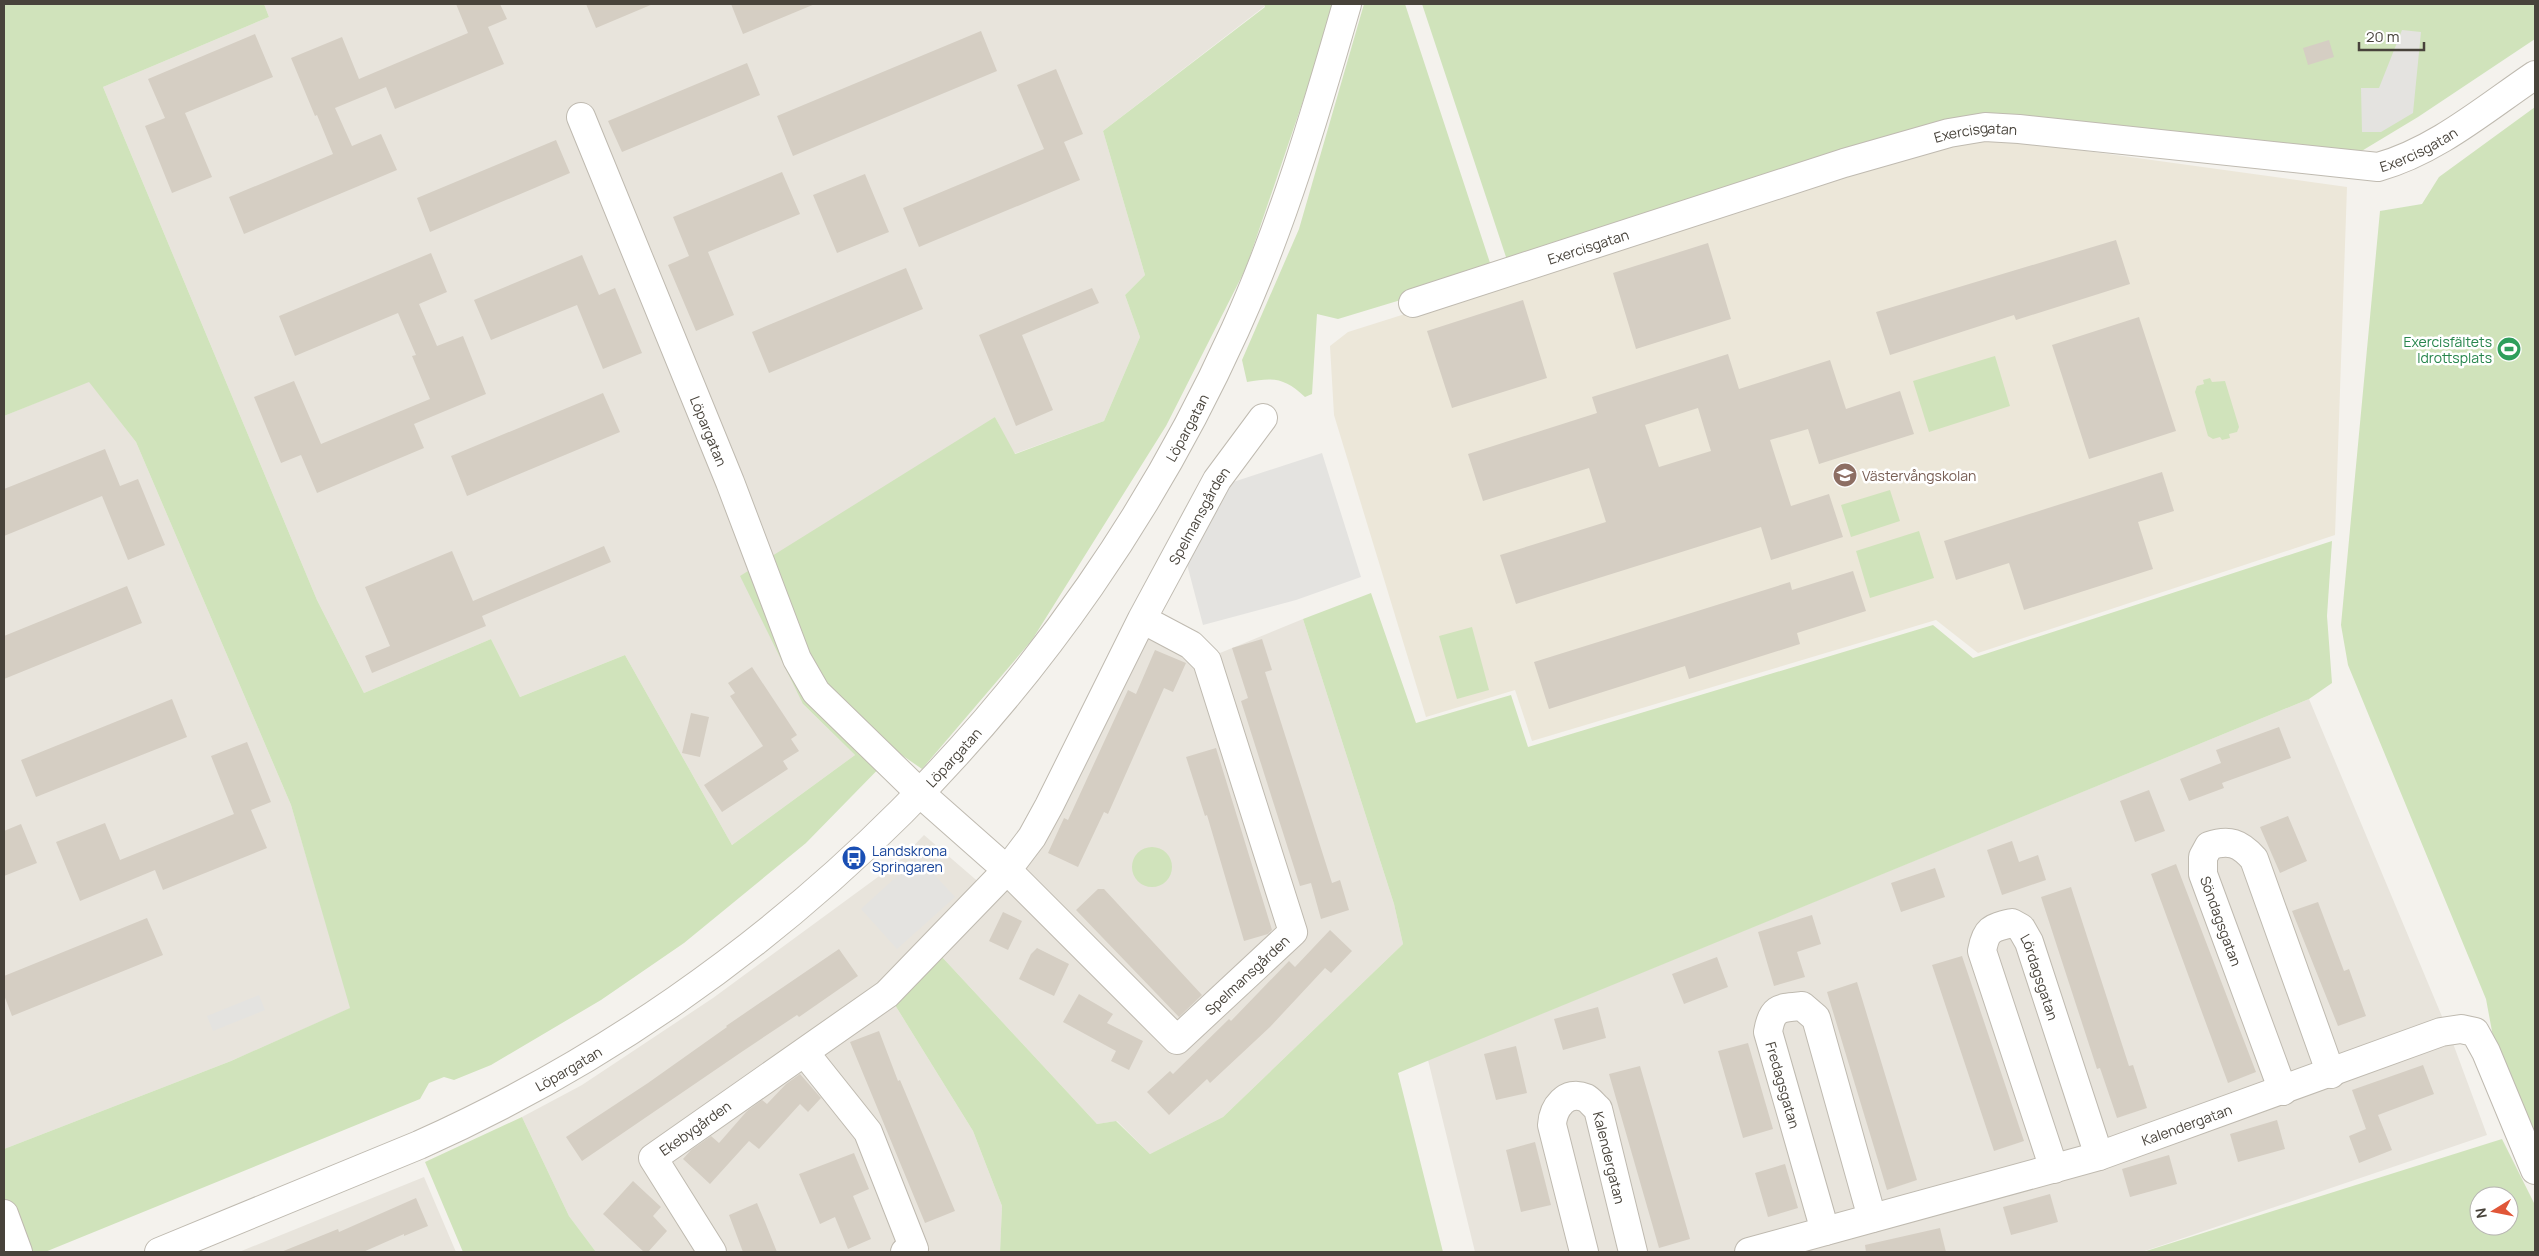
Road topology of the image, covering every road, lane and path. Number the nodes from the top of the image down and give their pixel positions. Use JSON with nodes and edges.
{"nodes":[{"id":1,"x":1347,"y":4,"type":"edge"},
{"id":2,"x":2535,"y":75,"type":"edge"},
{"id":3,"x":581,"y":117,"type":"dead end"},
{"id":4,"x":1413,"y":303,"type":"dead end"},
{"id":5,"x":1263,"y":418,"type":"dead end"},
{"id":6,"x":1142,"y":619,"type":"junction"},
{"id":7,"x":921,"y":794,"type":"junction"},
{"id":8,"x":1007,"y":870,"type":"junction"},
{"id":9,"x":805,"y":1053,"type":"junction"},
{"id":10,"x":2331,"y":1074,"type":"junction"},
{"id":11,"x":2283,"y":1091,"type":"junction"},
{"id":12,"x":2099,"y":1156,"type":"junction"},
{"id":13,"x":2054,"y":1169,"type":"junction"},
{"id":14,"x":2535,"y":1170,"type":"edge"},
{"id":15,"x":4,"y":1214,"type":"edge"},
{"id":16,"x":1872,"y":1218,"type":"junction"},
{"id":17,"x":1825,"y":1232,"type":"junction"},
{"id":18,"x":18,"y":1252,"type":"edge"},
{"id":19,"x":159,"y":1252,"type":"edge"},
{"id":20,"x":712,"y":1252,"type":"edge"},
{"id":21,"x":905,"y":1252,"type":"edge"},
{"id":22,"x":1584,"y":1252,"type":"edge"},
{"id":23,"x":1633,"y":1252,"type":"edge"},
{"id":24,"x":1749,"y":1252,"type":"edge"}],
"edges":[{"from":1,"to":7,"type":"street","name":"Löpargatan"},
{"from":2,"to":4,"type":"street","name":"Exercisgatan"},
{"from":3,"to":7,"type":"street","name":"Löpargatan"},
{"from":5,"to":6,"type":"street","name":"Spelmansgården"},
{"from":6,"to":8,"type":"street","name":"Spelmansgården"},
{"from":6,"to":8,"type":"street","name":"Spelmansgården"},
{"from":7,"to":8,"type":"street","name":"Spelmansgården"},
{"from":7,"to":19,"type":"street","name":"Löpargatan"},
{"from":8,"to":9,"type":"street","name":"Ekebygården"},
{"from":9,"to":20,"type":"street","name":"Ekebygården"},
{"from":9,"to":21,"type":"street"},
{"from":10,"to":11,"type":"street","name":"Kalendergatan"},
{"from":10,"to":11,"type":"street","name":"Söndagsgatan"},
{"from":10,"to":14,"type":"street","name":"Kalendergatan"},
{"from":11,"to":12,"type":"street","name":"Kalendergatan"},
{"from":12,"to":13,"type":"street","name":"Kalendergatan"},
{"from":12,"to":13,"type":"street","name":"Lördagsgatan"},
{"from":13,"to":16,"type":"street","name":"Kalendergatan"},
{"from":15,"to":18,"type":"street"},
{"from":16,"to":17,"type":"street","name":"Kalendergatan"},
{"from":16,"to":17,"type":"street","name":"Fredagsgatan"},
{"from":17,"to":24,"type":"street","name":"Kalendergatan"},
{"from":22,"to":23,"type":"street","name":"Kalendergatan"}]}
